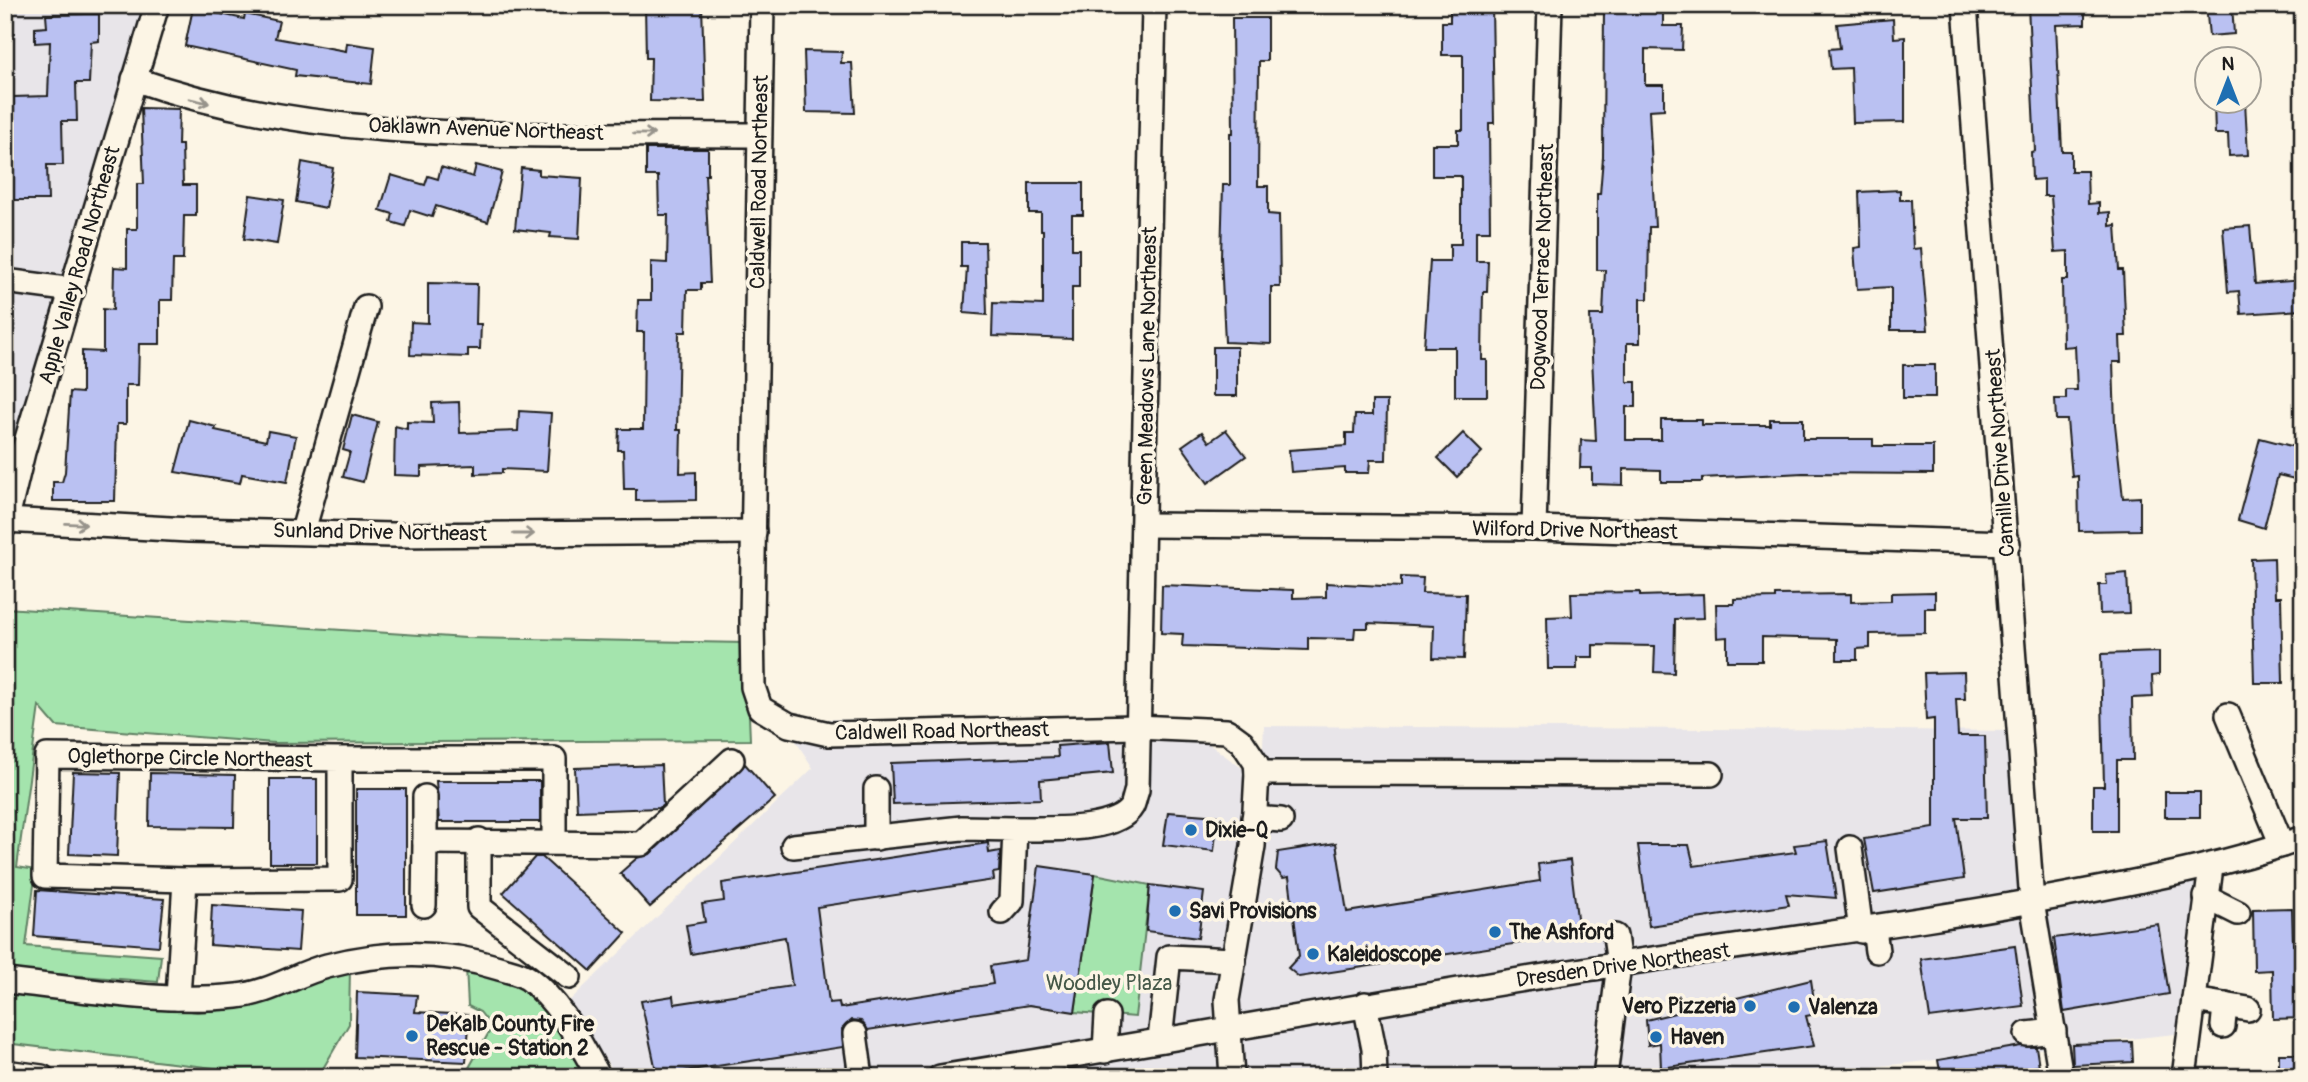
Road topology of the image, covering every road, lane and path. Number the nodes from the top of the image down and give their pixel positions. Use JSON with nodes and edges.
{"nodes":[{"id":1,"x":156,"y":5,"type":"edge"},
{"id":2,"x":762,"y":5,"type":"edge"},
{"id":3,"x":1550,"y":5,"type":"edge"},
{"id":4,"x":1965,"y":5,"type":"edge"},
{"id":5,"x":1150,"y":6,"type":"edge"},
{"id":6,"x":134,"y":79,"type":"junction"},
{"id":7,"x":759,"y":135,"type":"junction"},
{"id":8,"x":5,"y":281,"type":"edge"},
{"id":9,"x":73,"y":290,"type":"junction"},
{"id":10,"x":366,"y":307,"type":"dead end"},
{"id":11,"x":6,"y":522,"type":"edge"},
{"id":12,"x":1143,"y":525,"type":"junction"},
{"id":13,"x":1534,"y":528,"type":"junction"},
{"id":14,"x":303,"y":531,"type":"junction"},
{"id":15,"x":754,"y":532,"type":"junction"},
{"id":16,"x":2008,"y":543,"type":"junction"},
{"id":17,"x":2228,"y":715,"type":"dead end"},
{"id":18,"x":1136,"y":727,"type":"junction"},
{"id":19,"x":340,"y":759,"type":"junction"},
{"id":20,"x":732,"y":760,"type":"dead end"},
{"id":21,"x":1257,"y":772,"type":"junction"},
{"id":22,"x":1711,"y":774,"type":"dead end"},
{"id":23,"x":876,"y":789,"type":"dead end"},
{"id":24,"x":425,"y":796,"type":"dead end"},
{"id":25,"x":1254,"y":818,"type":"junction"},
{"id":26,"x":1281,"y":820,"type":"dead end"},
{"id":27,"x":1016,"y":829,"type":"junction"},
{"id":28,"x":876,"y":838,"type":"junction"},
{"id":29,"x":479,"y":840,"type":"junction"},
{"id":30,"x":554,"y":840,"type":"junction"},
{"id":31,"x":425,"y":842,"type":"junction"},
{"id":32,"x":2292,"y":842,"type":"edge"},
{"id":33,"x":793,"y":846,"type":"dead end"},
{"id":34,"x":1850,"y":848,"type":"dead end"},
{"id":35,"x":2211,"y":867,"type":"junction"},
{"id":36,"x":185,"y":880,"type":"junction"},
{"id":37,"x":2206,"y":897,"type":"junction"},
{"id":38,"x":2032,"y":902,"type":"junction"},
{"id":39,"x":424,"y":905,"type":"dead end"},
{"id":40,"x":1002,"y":912,"type":"dead end"},
{"id":41,"x":2238,"y":913,"type":"dead end"},
{"id":42,"x":1615,"y":936,"type":"dead end"},
{"id":43,"x":1871,"y":937,"type":"junction"},
{"id":44,"x":1234,"y":960,"type":"junction"},
{"id":45,"x":1619,"y":964,"type":"junction"},
{"id":46,"x":569,"y":977,"type":"dead end"},
{"id":47,"x":5,"y":981,"type":"edge"},
{"id":48,"x":178,"y":998,"type":"junction"},
{"id":49,"x":2194,"y":1000,"type":"junction"},
{"id":50,"x":1365,"y":1004,"type":"junction"},
{"id":51,"x":2232,"y":1013,"type":"dead end"},
{"id":52,"x":1107,"y":1015,"type":"dead end"},
{"id":53,"x":1228,"y":1028,"type":"junction"},
{"id":54,"x":855,"y":1034,"type":"dead end"},
{"id":55,"x":2027,"y":1034,"type":"dead end"},
{"id":56,"x":2061,"y":1035,"type":"junction"},
{"id":57,"x":1160,"y":1040,"type":"junction"},
{"id":58,"x":1105,"y":1051,"type":"junction"},
{"id":59,"x":1080,"y":1066,"type":"edge"},
{"id":60,"x":5,"y":1072,"type":"edge"},
{"id":61,"x":43,"y":1077,"type":"edge"},
{"id":62,"x":599,"y":1077,"type":"edge"},
{"id":63,"x":861,"y":1077,"type":"edge"},
{"id":64,"x":940,"y":1077,"type":"edge"},
{"id":65,"x":1232,"y":1077,"type":"edge"},
{"id":66,"x":1375,"y":1077,"type":"edge"},
{"id":67,"x":1605,"y":1077,"type":"edge"},
{"id":68,"x":2061,"y":1077,"type":"edge"},
{"id":69,"x":2184,"y":1077,"type":"edge"}],
"edges":[{"from":1,"to":6,"type":"street","name":"Apple Valley Road Northeast"},
{"from":2,"to":7,"type":"street","name":"Caldwell Road Northeast"},
{"from":3,"to":13,"type":"street","name":"Dogwood Terrace Northeast"},
{"from":4,"to":16,"type":"street","name":"Camille Drive Northeast"},
{"from":5,"to":12,"type":"street","name":"Green Meadows Lane Northeast"},
{"from":6,"to":7,"type":"street","name":"Oaklawn Avenue Northeast","one_way":true},
{"from":6,"to":9,"type":"street","name":"Apple Valley Road Northeast"},
{"from":7,"to":15,"type":"street","name":"Caldwell Road Northeast"},
{"from":8,"to":9,"type":"street"},
{"from":9,"to":11,"type":"street","name":"Apple Valley Road Northeast"},
{"from":10,"to":14,"type":"street"},
{"from":11,"to":14,"type":"street","name":"Sunland Drive Northeast","one_way":true},
{"from":12,"to":13,"type":"street","name":"Wilford Drive Northeast"},
{"from":12,"to":18,"type":"street","name":"Green Meadows Lane Northeast"},
{"from":13,"to":16,"type":"street","name":"Wilford Drive Northeast"},
{"from":14,"to":15,"type":"street","name":"Sunland Drive Northeast","one_way":true},
{"from":15,"to":18,"type":"street","name":"Caldwell Road Northeast"},
{"from":16,"to":38,"type":"street","name":"Camille Drive Northeast"},
{"from":17,"to":32,"type":"street"},
{"from":18,"to":21,"type":"street","name":"Caldwell Road Northeast"},
{"from":18,"to":27,"type":"street","name":"Green Meadows Lane Northeast"},
{"from":19,"to":30,"type":"street","name":"Oglethorpe Circle Northeast"},
{"from":19,"to":36,"type":"street","name":"Oglethorpe Circle Northeast"},
{"from":19,"to":36,"type":"street","name":"Oglethorpe Circle Northeast"},
{"from":20,"to":30,"type":"street"},
{"from":21,"to":22,"type":"street"},
{"from":21,"to":25,"type":"street"},
{"from":23,"to":28,"type":"street"},
{"from":24,"to":31,"type":"street"},
{"from":25,"to":26,"type":"street"},
{"from":25,"to":44,"type":"street"},
{"from":27,"to":28,"type":"street","name":"Green Meadows Lane Northeast"},
{"from":27,"to":40,"type":"street"},
{"from":28,"to":33,"type":"street","name":"Green Meadows Lane Northeast"},
{"from":29,"to":30,"type":"street"},
{"from":29,"to":31,"type":"street"},
{"from":29,"to":46,"type":"street"},
{"from":31,"to":39,"type":"street"},
{"from":32,"to":35,"type":"street","name":"Dresden Drive Northeast"},
{"from":34,"to":43,"type":"street"},
{"from":35,"to":37,"type":"street"},
{"from":35,"to":38,"type":"street","name":"Dresden Drive Northeast"},
{"from":36,"to":48,"type":"street"},
{"from":37,"to":41,"type":"street"},
{"from":37,"to":49,"type":"street"},
{"from":38,"to":43,"type":"street","name":"Dresden Drive Northeast"},
{"from":38,"to":56,"type":"street","name":"Camille Drive Northeast"},
{"from":42,"to":45,"type":"street"},
{"from":43,"to":45,"type":"street","name":"Dresden Drive Northeast"},
{"from":44,"to":53,"type":"street"},
{"from":44,"to":57,"type":"street"},
{"from":45,"to":50,"type":"street","name":"Dresden Drive Northeast"},
{"from":45,"to":67,"type":"street"},
{"from":47,"to":48,"type":"street"},
{"from":48,"to":62,"type":"street"},
{"from":49,"to":51,"type":"street"},
{"from":49,"to":69,"type":"street"},
{"from":50,"to":53,"type":"street","name":"Dresden Drive Northeast"},
{"from":50,"to":66,"type":"street"},
{"from":52,"to":58,"type":"street"},
{"from":53,"to":57,"type":"street","name":"Dresden Drive Northeast"},
{"from":53,"to":65,"type":"street"},
{"from":54,"to":63,"type":"street"},
{"from":55,"to":56,"type":"street"},
{"from":56,"to":68,"type":"street","name":"Camille Drive Northeast"},
{"from":57,"to":58,"type":"street","name":"Dresden Drive Northeast"},
{"from":58,"to":59,"type":"street","name":"Dresden Drive Northeast"},
{"from":59,"to":64,"type":"street","name":"Dresden Drive Northeast"},
{"from":60,"to":61,"type":"street"}]}
